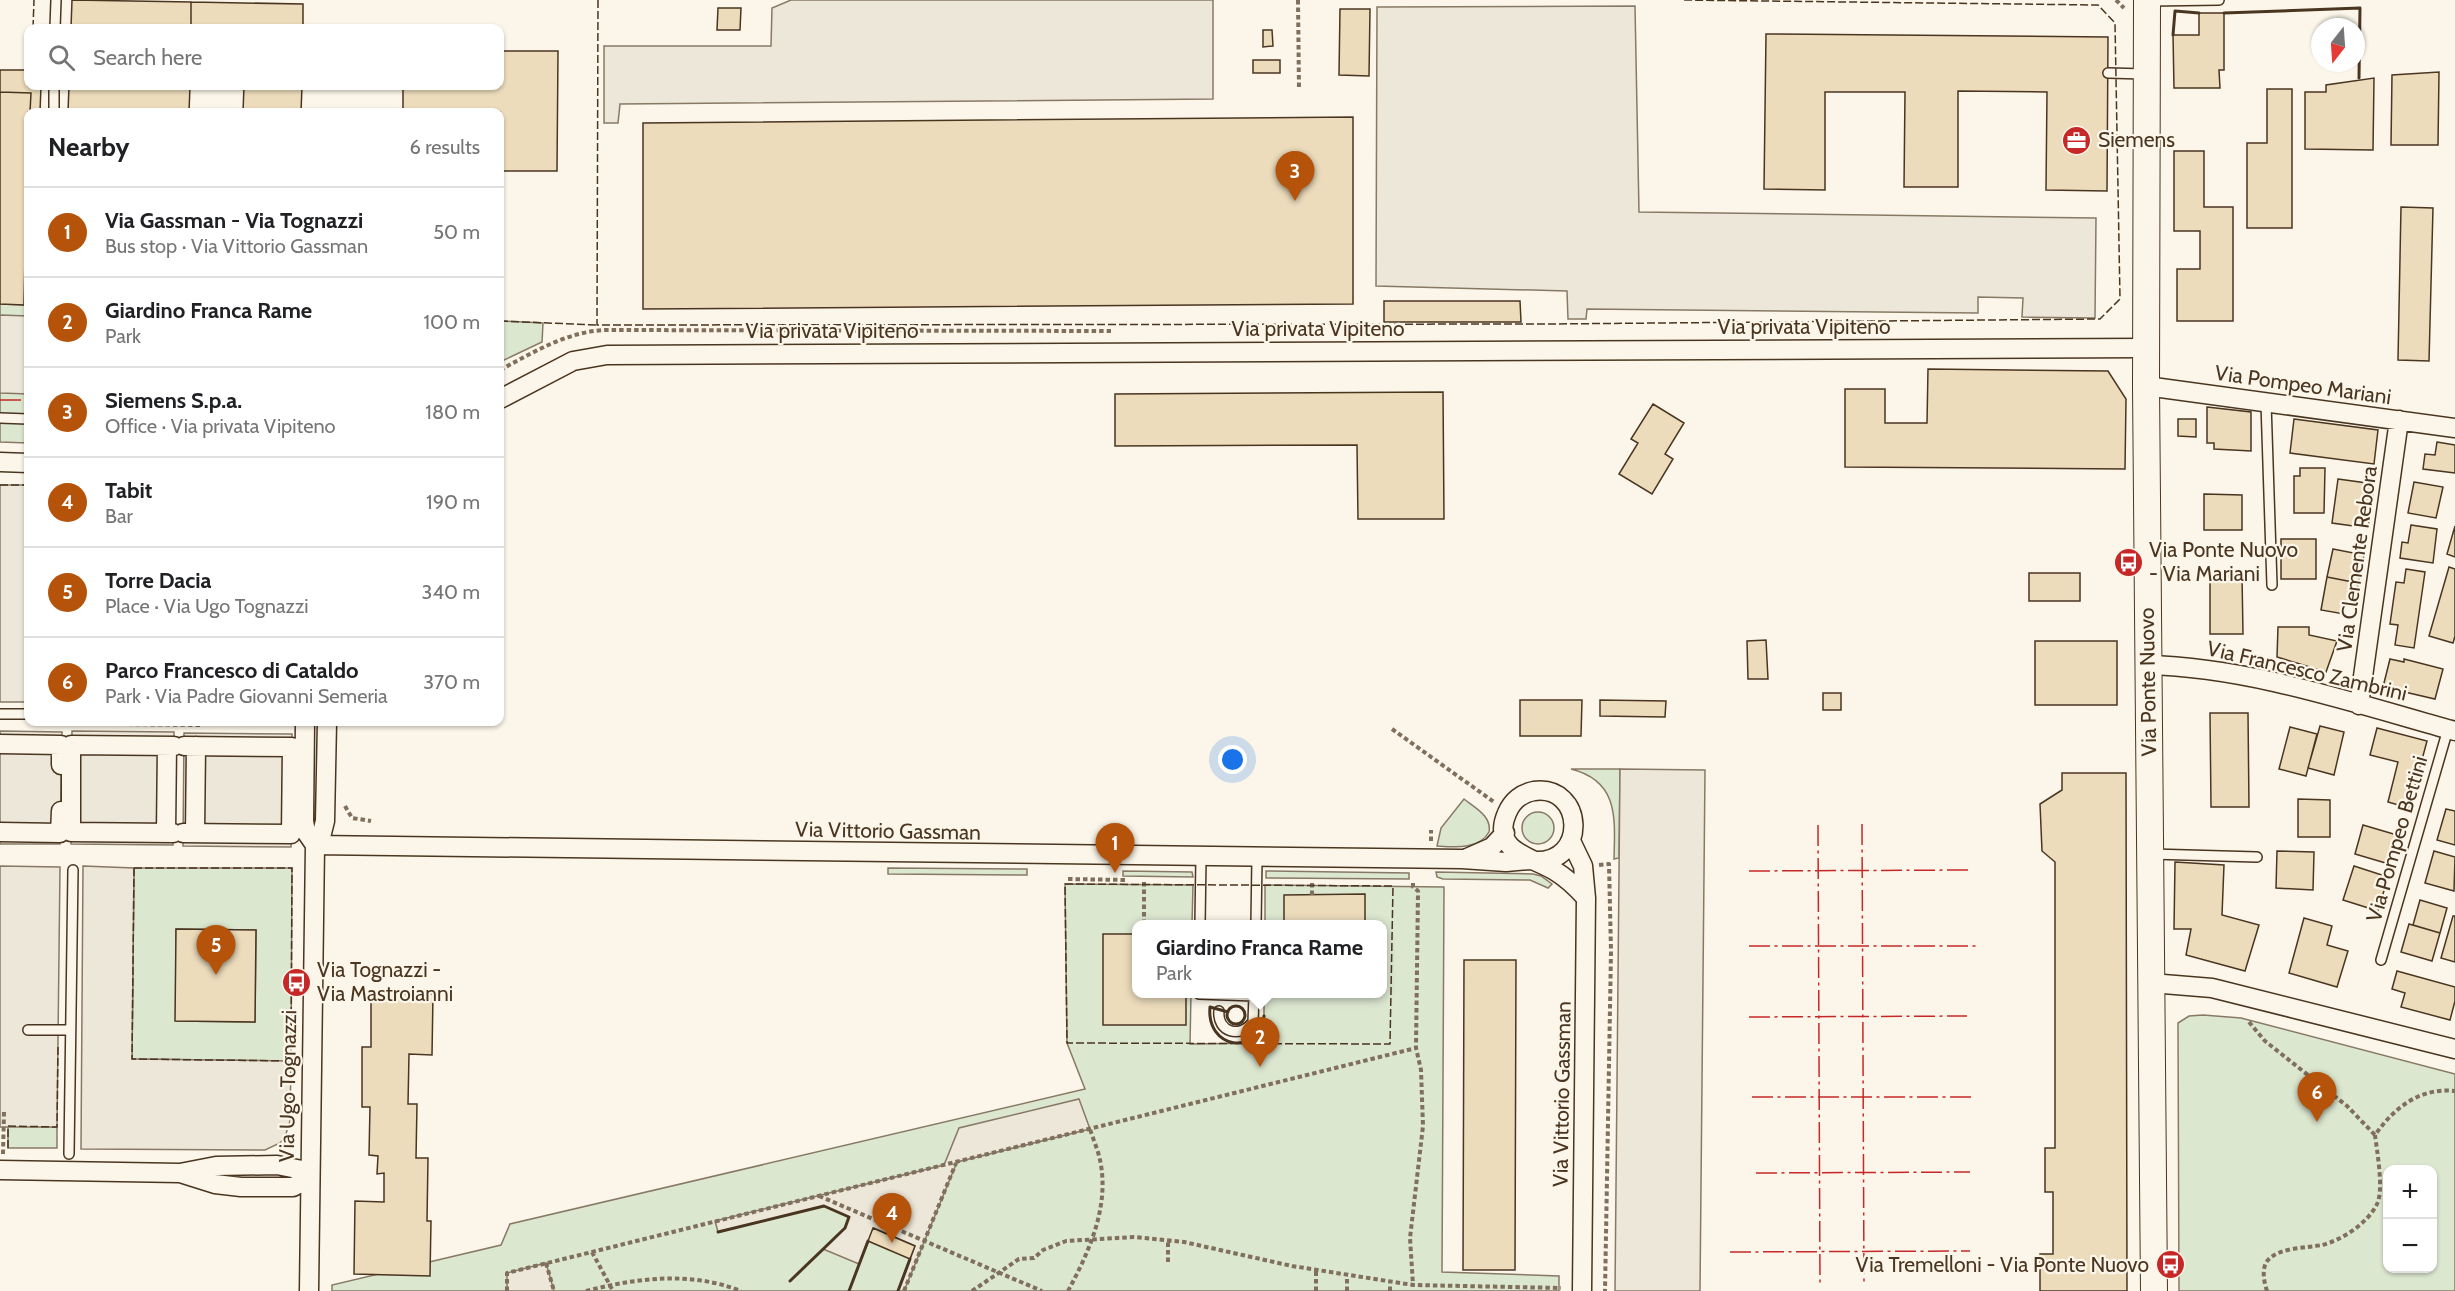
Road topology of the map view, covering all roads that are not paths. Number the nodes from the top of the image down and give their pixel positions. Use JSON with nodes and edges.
{"nodes":[{"id":1,"x":56,"y":0,"type":"edge"},
{"id":2,"x":2219,"y":0,"type":"edge"},
{"id":3,"x":2140,"y":4,"type":"edge"},
{"id":4,"x":56,"y":24,"type":"edge"},
{"id":5,"x":2108,"y":73,"type":"dead end"},
{"id":6,"x":2147,"y":74,"type":"junction"},
{"id":7,"x":54,"y":90,"type":"edge"},
{"id":8,"x":54,"y":108,"type":"edge"},
{"id":9,"x":2146,"y":348,"type":"junction"},
{"id":10,"x":2146,"y":386,"type":"junction"},
{"id":11,"x":504,"y":397,"type":"edge"},
{"id":12,"x":2266,"y":403,"type":"junction"},
{"id":13,"x":0,"y":418,"type":"edge"},
{"id":14,"x":24,"y":419,"type":"edge"},
{"id":15,"x":2399,"y":420,"type":"junction"},
{"id":16,"x":2455,"y":428,"type":"edge"},
{"id":17,"x":0,"y":462,"type":"edge"},
{"id":18,"x":24,"y":463,"type":"edge"},
{"id":19,"x":2272,"y":585,"type":"dead end"},
{"id":20,"x":2147,"y":665,"type":"junction"},
{"id":21,"x":2360,"y":705,"type":"junction"},
{"id":22,"x":0,"y":714,"type":"edge"},
{"id":23,"x":24,"y":717,"type":"edge"},
{"id":24,"x":305,"y":726,"type":"edge"},
{"id":25,"x":327,"y":726,"type":"edge"},
{"id":26,"x":2451,"y":730,"type":"edge"},
{"id":27,"x":0,"y":744,"type":"edge"},
{"id":28,"x":180,"y":746,"type":"junction"},
{"id":29,"x":0,"y":832,"type":"edge"},
{"id":30,"x":179,"y":833,"type":"junction"},
{"id":31,"x":1505,"y":833,"type":"junction"},
{"id":32,"x":1571,"y":841,"type":"junction"},
{"id":33,"x":315,"y":845,"type":"junction"},
{"id":34,"x":2151,"y":854,"type":"junction"},
{"id":35,"x":1201,"y":857,"type":"junction"},
{"id":36,"x":2257,"y":857,"type":"dead end"},
{"id":37,"x":1257,"y":858,"type":"junction"},
{"id":38,"x":1462,"y":859,"type":"junction"},
{"id":39,"x":1532,"y":860,"type":"junction"},
{"id":40,"x":73,"y":870,"type":"dead end"},
{"id":41,"x":1586,"y":898,"type":"junction"},
{"id":42,"x":1200,"y":920,"type":"edge"},
{"id":43,"x":1256,"y":920,"type":"edge"},
{"id":44,"x":2381,"y":960,"type":"dead end"},
{"id":45,"x":2151,"y":983,"type":"junction"},
{"id":46,"x":1254,"y":998,"type":"edge"},
{"id":47,"x":1219,"y":1011,"type":"dead end"},
{"id":48,"x":28,"y":1030,"type":"dead end"},
{"id":49,"x":70,"y":1030,"type":"junction"},
{"id":50,"x":2455,"y":1049,"type":"edge"},
{"id":51,"x":69,"y":1154,"type":"dead end"},
{"id":52,"x":1,"y":1162,"type":"edge"},
{"id":53,"x":309,"y":1178,"type":"junction"},
{"id":54,"x":309,"y":1291,"type":"edge"},
{"id":55,"x":1582,"y":1291,"type":"edge"},
{"id":56,"x":2154,"y":1291,"type":"edge"}],
"edges":[{"from":1,"to":4,"type":"lane"},
{"from":2,"to":3,"type":"lane"},
{"from":3,"to":6,"type":"street","name":"Via Ponte Nuovo"},
{"from":5,"to":6,"type":"lane"},
{"from":6,"to":9,"type":"street","name":"Via Ponte Nuovo"},
{"from":7,"to":8,"type":"lane"},
{"from":9,"to":10,"type":"street","name":"Via Ponte Nuovo"},
{"from":9,"to":11,"type":"street","name":"Via privata Vipiteno"},
{"from":10,"to":12,"type":"street","name":"Via Pompeo Mariani"},
{"from":10,"to":20,"type":"street","name":"Via Ponte Nuovo"},
{"from":12,"to":15,"type":"street","name":"Via Pompeo Mariani"},
{"from":12,"to":19,"type":"lane"},
{"from":13,"to":14,"type":"lane"},
{"from":15,"to":16,"type":"street","name":"Via Pompeo Mariani"},
{"from":15,"to":21,"type":"street","name":"Via Clemente Rebora"},
{"from":17,"to":18,"type":"street"},
{"from":20,"to":21,"type":"street","name":"Via Francesco Zambrini"},
{"from":20,"to":34,"type":"street","name":"Via Ponte Nuovo"},
{"from":21,"to":26,"type":"street","name":"Via Francesco Zambrini"},
{"from":22,"to":23,"type":"lane"},
{"from":24,"to":33,"type":"street","name":"Via Ugo Tognazzi"},
{"from":25,"to":33,"type":"street","name":"Via Ugo Tognazzi"},
{"from":26,"to":44,"type":"lane","name":"Via Pompeo Bettini"},
{"from":27,"to":29,"type":"street"},
{"from":28,"to":30,"type":"street"},
{"from":28,"to":30,"type":"street"},
{"from":28,"to":30,"type":"street"},
{"from":28,"to":30,"type":"street"},
{"from":31,"to":32,"type":"street","name":"Via Vittorio Gassman"},
{"from":31,"to":38,"type":"street","name":"Via Vittorio Gassman"},
{"from":31,"to":39,"type":"street"},
{"from":32,"to":39,"type":"street","name":"Via Vittorio Gassman"},
{"from":32,"to":41,"type":"street","name":"Via Vittorio Gassman"},
{"from":33,"to":35,"type":"street","name":"Via Vittorio Gassman"},
{"from":33,"to":53,"type":"street","name":"Via Ugo Tognazzi"},
{"from":34,"to":36,"type":"lane"},
{"from":34,"to":45,"type":"street","name":"Via Ponte Nuovo"},
{"from":35,"to":37,"type":"street","name":"Via Vittorio Gassman"},
{"from":35,"to":42,"type":"lane"},
{"from":37,"to":38,"type":"street","name":"Via Vittorio Gassman"},
{"from":37,"to":43,"type":"lane"},
{"from":38,"to":39,"type":"street","name":"Via Vittorio Gassman"},
{"from":39,"to":41,"type":"street"},
{"from":40,"to":49,"type":"lane"},
{"from":41,"to":55,"type":"street","name":"Via Vittorio Gassman"},
{"from":45,"to":50,"type":"street"},
{"from":45,"to":56,"type":"street","name":"Via Ponte Nuovo"},
{"from":46,"to":47,"type":"lane"},
{"from":48,"to":49,"type":"lane"},
{"from":49,"to":51,"type":"lane"},
{"from":52,"to":53,"type":"street"},
{"from":53,"to":54,"type":"street","name":"Via Ugo Tognazzi"}]}
